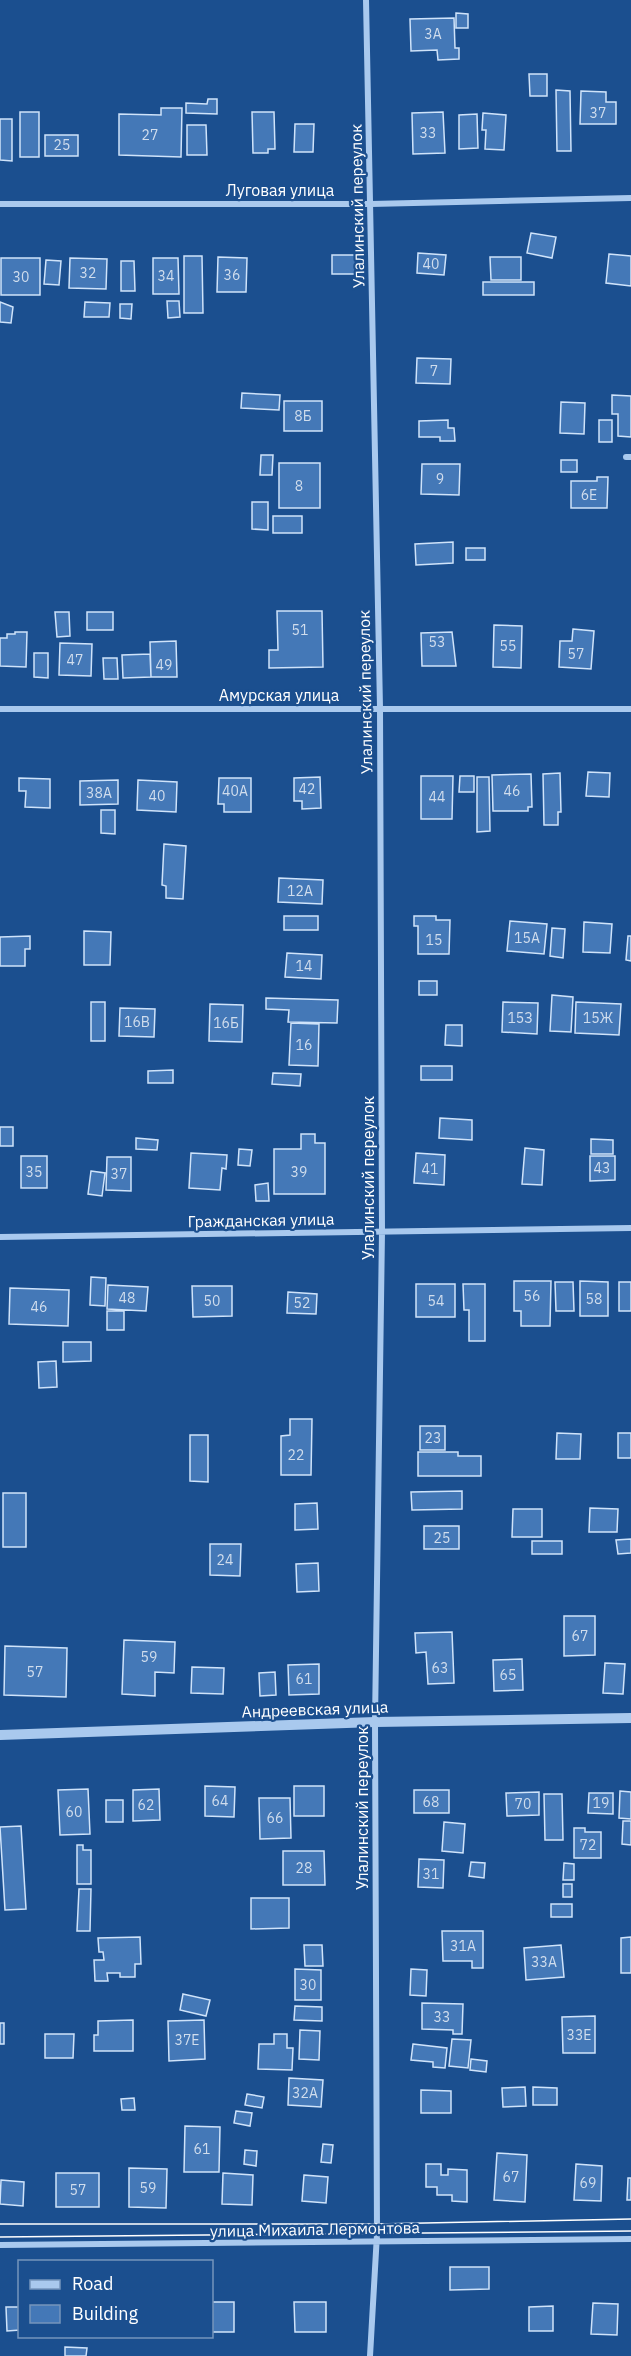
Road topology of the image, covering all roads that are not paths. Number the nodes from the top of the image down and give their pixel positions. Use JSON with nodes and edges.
{"nodes":[{"id":1,"x":366,"y":0,"type":"edge"},
{"id":2,"x":631,"y":198,"type":"edge"},
{"id":3,"x":0,"y":204,"type":"edge"},
{"id":4,"x":371,"y":204,"type":"junction"},
{"id":5,"x":380,"y":708,"type":"junction"},
{"id":6,"x":0,"y":709,"type":"edge"},
{"id":7,"x":631,"y":709,"type":"edge"},
{"id":8,"x":631,"y":1228,"type":"edge"},
{"id":9,"x":382,"y":1232,"type":"junction"},
{"id":10,"x":0,"y":1238,"type":"edge"},
{"id":11,"x":631,"y":1718,"type":"edge"},
{"id":12,"x":375,"y":1722,"type":"junction"},
{"id":13,"x":0,"y":1735,"type":"edge"},
{"id":14,"x":631,"y":2239,"type":"edge"},
{"id":15,"x":376,"y":2242,"type":"junction"},
{"id":16,"x":0,"y":2246,"type":"edge"},
{"id":17,"x":370,"y":2356,"type":"edge"}],
"edges":[{"from":1,"to":4,"type":"street","name":"Улалинский переулок"},
{"from":2,"to":4,"type":"street","name":"Луговая улица"},
{"from":3,"to":4,"type":"street","name":"Луговая улица"},
{"from":4,"to":5,"type":"street","name":"Улалинский переулок"},
{"from":5,"to":6,"type":"street","name":"Амурская улица"},
{"from":5,"to":7,"type":"street","name":"Амурская улица"},
{"from":5,"to":9,"type":"street","name":"Улалинский переулок"},
{"from":8,"to":9,"type":"street","name":"Гражданская улица"},
{"from":9,"to":10,"type":"street","name":"Гражданская улица"},
{"from":9,"to":12,"type":"street","name":"Улалинский переулок"},
{"from":11,"to":12,"type":"street","name":"Андреевская улица"},
{"from":12,"to":13,"type":"street","name":"Андреевская улица"},
{"from":12,"to":15,"type":"street","name":"Улалинский переулок"},
{"from":14,"to":15,"type":"street","name":"улица Михаила Лермонтова"},
{"from":15,"to":16,"type":"street","name":"улица Михаила Лермонтова"},
{"from":15,"to":17,"type":"street","name":"Улалинский переулок"}]}
